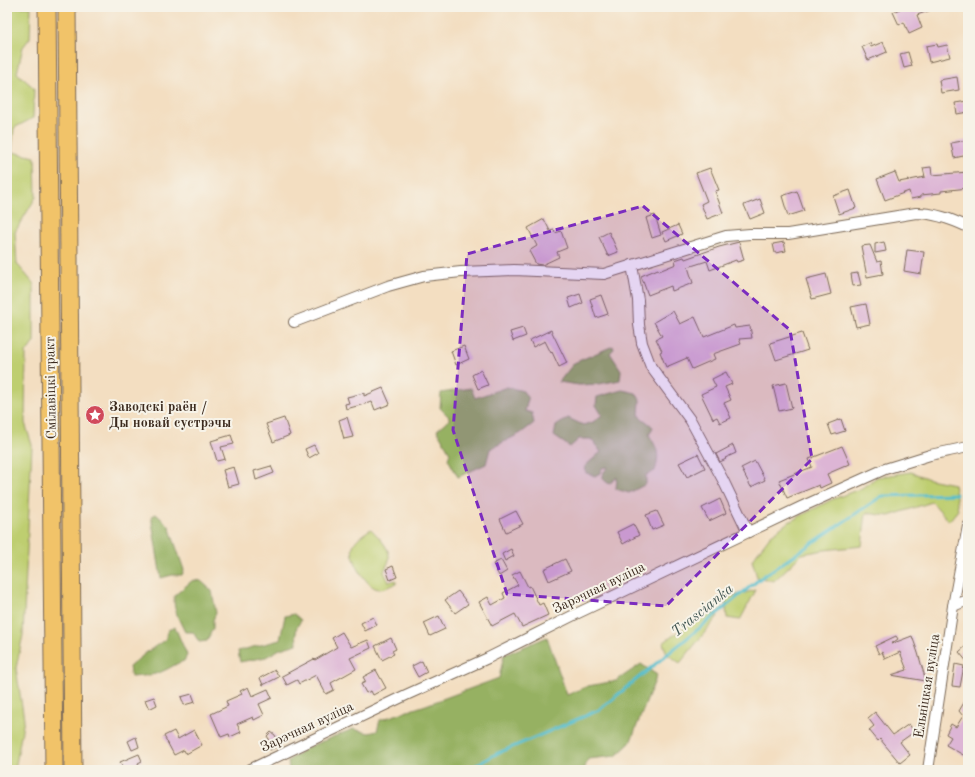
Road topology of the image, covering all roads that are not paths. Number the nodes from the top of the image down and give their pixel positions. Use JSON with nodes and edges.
{"nodes":[{"id":1,"x":47,"y":7,"type":"edge"},
{"id":2,"x":68,"y":7,"type":"edge"},
{"id":3,"x":968,"y":227,"type":"edge"},
{"id":4,"x":632,"y":265,"type":"junction"},
{"id":5,"x":294,"y":322,"type":"dead end"},
{"id":6,"x":968,"y":447,"type":"edge"},
{"id":7,"x":968,"y":526,"type":"edge"},
{"id":8,"x":748,"y":532,"type":"junction"},
{"id":9,"x":968,"y":600,"type":"edge"},
{"id":10,"x":954,"y":606,"type":"junction"},
{"id":11,"x":54,"y":770,"type":"edge"},
{"id":12,"x":73,"y":770,"type":"edge"},
{"id":13,"x":249,"y":770,"type":"edge"},
{"id":14,"x":928,"y":770,"type":"edge"}],
"edges":[{"from":1,"to":11,"type":"highway","name":"Смілавіцкі тракт"},
{"from":2,"to":12,"type":"highway","name":"Смілавіцкі тракт"},
{"from":3,"to":4,"type":"street"},
{"from":4,"to":5,"type":"street"},
{"from":4,"to":8,"type":"street"},
{"from":6,"to":8,"type":"street","name":"Зарэчная вуліца"},
{"from":7,"to":10,"type":"street","name":"Ельніцкая вуліца"},
{"from":8,"to":13,"type":"street","name":"Зарэчная вуліца"},
{"from":9,"to":10,"type":"street"},
{"from":10,"to":14,"type":"street","name":"Ельніцкая вуліца"}]}
